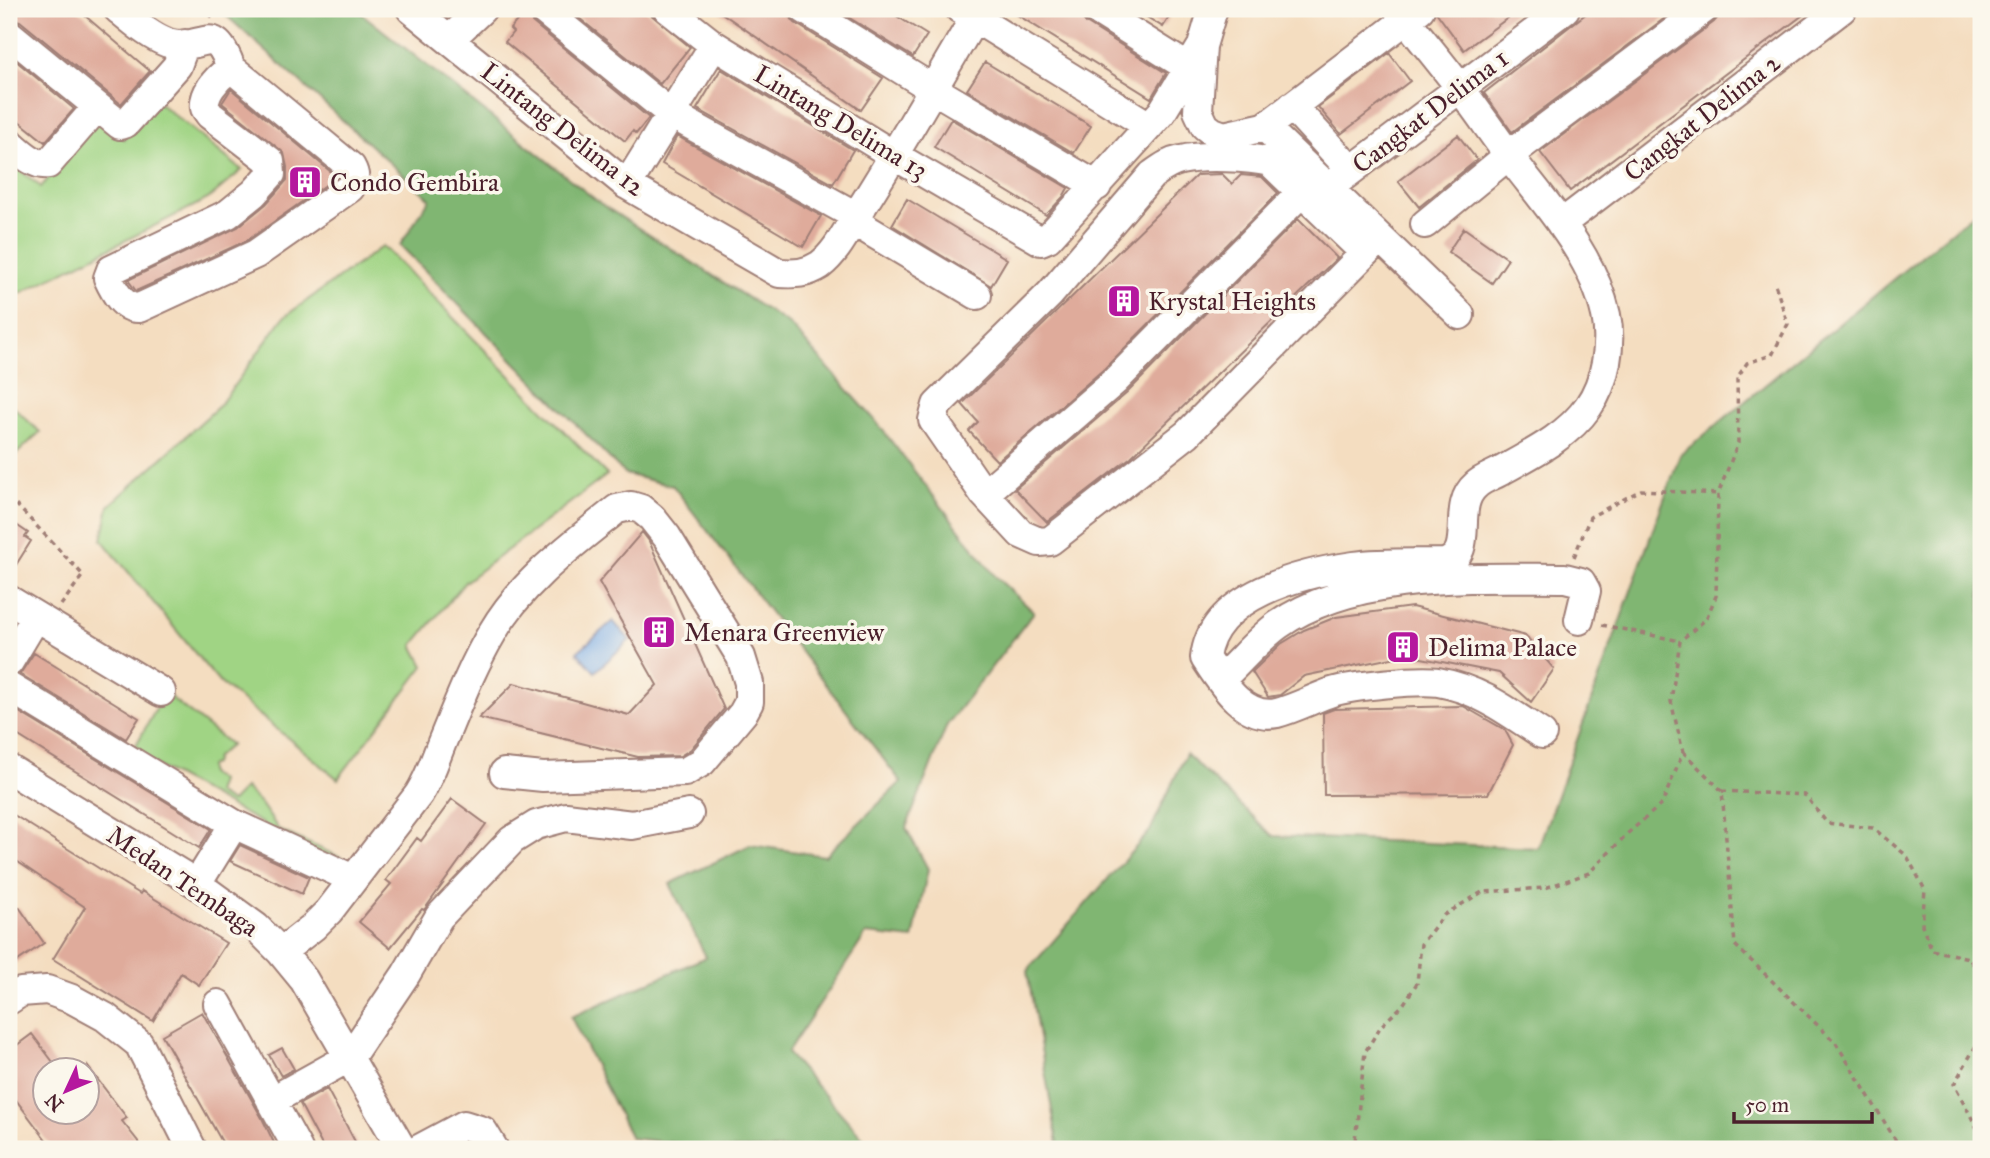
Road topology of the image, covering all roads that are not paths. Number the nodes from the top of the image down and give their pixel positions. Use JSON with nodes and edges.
{"nodes":[{"id":1,"x":118,"y":9,"type":"edge"},
{"id":2,"x":411,"y":9,"type":"edge"},
{"id":3,"x":482,"y":9,"type":"edge"},
{"id":4,"x":542,"y":9,"type":"edge"},
{"id":5,"x":668,"y":9,"type":"edge"},
{"id":6,"x":804,"y":9,"type":"edge"},
{"id":7,"x":1095,"y":9,"type":"edge"},
{"id":8,"x":1213,"y":9,"type":"edge"},
{"id":9,"x":1565,"y":9,"type":"edge"},
{"id":10,"x":1702,"y":9,"type":"edge"},
{"id":11,"x":1842,"y":9,"type":"edge"},
{"id":12,"x":972,"y":12,"type":"edge"},
{"id":13,"x":1408,"y":12,"type":"edge"},
{"id":14,"x":9,"y":34,"type":"edge"},
{"id":15,"x":450,"y":39,"type":"junction"},
{"id":16,"x":185,"y":44,"type":"junction"},
{"id":17,"x":714,"y":45,"type":"junction"},
{"id":18,"x":1196,"y":57,"type":"junction"},
{"id":19,"x":223,"y":77,"type":"junction"},
{"id":20,"x":1460,"y":88,"type":"junction"},
{"id":21,"x":933,"y":89,"type":"junction"},
{"id":22,"x":1292,"y":106,"type":"junction"},
{"id":23,"x":97,"y":107,"type":"junction"},
{"id":24,"x":671,"y":114,"type":"junction"},
{"id":25,"x":1149,"y":126,"type":"junction"},
{"id":26,"x":1265,"y":127,"type":"junction"},
{"id":27,"x":9,"y":142,"type":"edge"},
{"id":28,"x":1509,"y":155,"type":"junction"},
{"id":29,"x":895,"y":156,"type":"junction"},
{"id":30,"x":1351,"y":170,"type":"junction"},
{"id":31,"x":627,"y":185,"type":"junction"},
{"id":32,"x":1097,"y":186,"type":"junction"},
{"id":33,"x":1315,"y":190,"type":"junction"},
{"id":34,"x":854,"y":218,"type":"junction"},
{"id":35,"x":1425,"y":224,"type":"dead end"},
{"id":36,"x":1561,"y":224,"type":"junction"},
{"id":37,"x":1373,"y":246,"type":"junction"},
{"id":38,"x":977,"y":295,"type":"dead end"},
{"id":39,"x":1460,"y":315,"type":"dead end"},
{"id":40,"x":984,"y":494,"type":"junction"},
{"id":41,"x":9,"y":600,"type":"edge"},
{"id":42,"x":42,"y":620,"type":"junction"},
{"id":43,"x":1579,"y":620,"type":"road end"},
{"id":44,"x":9,"y":662,"type":"edge"},
{"id":45,"x":1220,"y":680,"type":"junction"},
{"id":46,"x":9,"y":687,"type":"edge"},
{"id":47,"x":160,"y":692,"type":"dead end"},
{"id":48,"x":1542,"y":734,"type":"dead end"},
{"id":49,"x":9,"y":769,"type":"edge"},
{"id":50,"x":504,"y":773,"type":"dead end"},
{"id":51,"x":689,"y":814,"type":"dead end"},
{"id":52,"x":234,"y":824,"type":"junction"},
{"id":53,"x":353,"y":880,"type":"junction"},
{"id":54,"x":197,"y":884,"type":"junction"},
{"id":55,"x":281,"y":952,"type":"junction"},
{"id":56,"x":9,"y":1000,"type":"edge"},
{"id":57,"x":218,"y":1004,"type":"dead end"},
{"id":58,"x":350,"y":1057,"type":"junction"},
{"id":59,"x":271,"y":1101,"type":"junction"},
{"id":60,"x":192,"y":1149,"type":"edge"},
{"id":61,"x":298,"y":1149,"type":"edge"},
{"id":62,"x":402,"y":1149,"type":"edge"},
{"id":63,"x":419,"y":1149,"type":"edge"},
{"id":64,"x":494,"y":1149,"type":"edge"}],
"edges":[{"from":1,"to":16,"type":"street"},
{"from":2,"to":15,"type":"street","name":"Lintang Delima 12"},
{"from":3,"to":15,"type":"street"},
{"from":4,"to":24,"type":"street"},
{"from":5,"to":17,"type":"street","name":"Lintang Delima 13"},
{"from":6,"to":21,"type":"street"},
{"from":7,"to":18,"type":"street"},
{"from":8,"to":18,"type":"street"},
{"from":9,"to":20,"type":"street","name":"Cangkat Delima 1"},
{"from":10,"to":28,"type":"street"},
{"from":11,"to":36,"type":"street","name":"Cangkat Delima 2"},
{"from":12,"to":21,"type":"street"},
{"from":12,"to":25,"type":"street"},
{"from":13,"to":20,"type":"street"},
{"from":13,"to":22,"type":"street"},
{"from":14,"to":23,"type":"street"},
{"from":15,"to":31,"type":"street","name":"Lintang Delima 12"},
{"from":16,"to":19,"type":"street"},
{"from":16,"to":23,"type":"street"},
{"from":17,"to":24,"type":"street"},
{"from":17,"to":29,"type":"street","name":"Lintang Delima 13"},
{"from":18,"to":25,"type":"street"},
{"from":18,"to":26,"type":"street"},
{"from":19,"to":19,"type":"street"},
{"from":20,"to":28,"type":"street"},
{"from":20,"to":30,"type":"street","name":"Cangkat Delima 1"},
{"from":21,"to":29,"type":"street"},
{"from":21,"to":32,"type":"street"},
{"from":22,"to":26,"type":"street"},
{"from":22,"to":30,"type":"street"},
{"from":23,"to":27,"type":"street"},
{"from":24,"to":31,"type":"street"},
{"from":24,"to":34,"type":"street"},
{"from":25,"to":32,"type":"street"},
{"from":26,"to":33,"type":"street"},
{"from":28,"to":35,"type":"street"},
{"from":28,"to":36,"type":"street"},
{"from":29,"to":32,"type":"street","name":"Lintang Delima 13"},
{"from":29,"to":34,"type":"street"},
{"from":30,"to":33,"type":"street","name":"Cangkat Delima 1"},
{"from":31,"to":34,"type":"street","name":"Lintang Delima 12"},
{"from":33,"to":37,"type":"street"},
{"from":33,"to":40,"type":"street","name":"Cangkat Delima 1"},
{"from":33,"to":40,"type":"street"},
{"from":34,"to":38,"type":"street"},
{"from":36,"to":45,"type":"street"},
{"from":37,"to":39,"type":"street"},
{"from":37,"to":40,"type":"street"},
{"from":41,"to":42,"type":"street"},
{"from":42,"to":44,"type":"street"},
{"from":42,"to":47,"type":"street"},
{"from":43,"to":45,"type":"street"},
{"from":45,"to":48,"type":"street"},
{"from":46,"to":52,"type":"street"},
{"from":49,"to":54,"type":"street","name":"Medan Tembaga"},
{"from":50,"to":53,"type":"street","name":"Medan Tembaga"},
{"from":51,"to":58,"type":"street"},
{"from":52,"to":53,"type":"street"},
{"from":52,"to":54,"type":"street"},
{"from":53,"to":55,"type":"street","name":"Medan Tembaga"},
{"from":54,"to":55,"type":"street","name":"Medan Tembaga"},
{"from":55,"to":58,"type":"street"},
{"from":56,"to":60,"type":"street"},
{"from":57,"to":59,"type":"street"},
{"from":58,"to":59,"type":"street"},
{"from":58,"to":62,"type":"street"},
{"from":59,"to":61,"type":"street"},
{"from":63,"to":64,"type":"street"}]}
